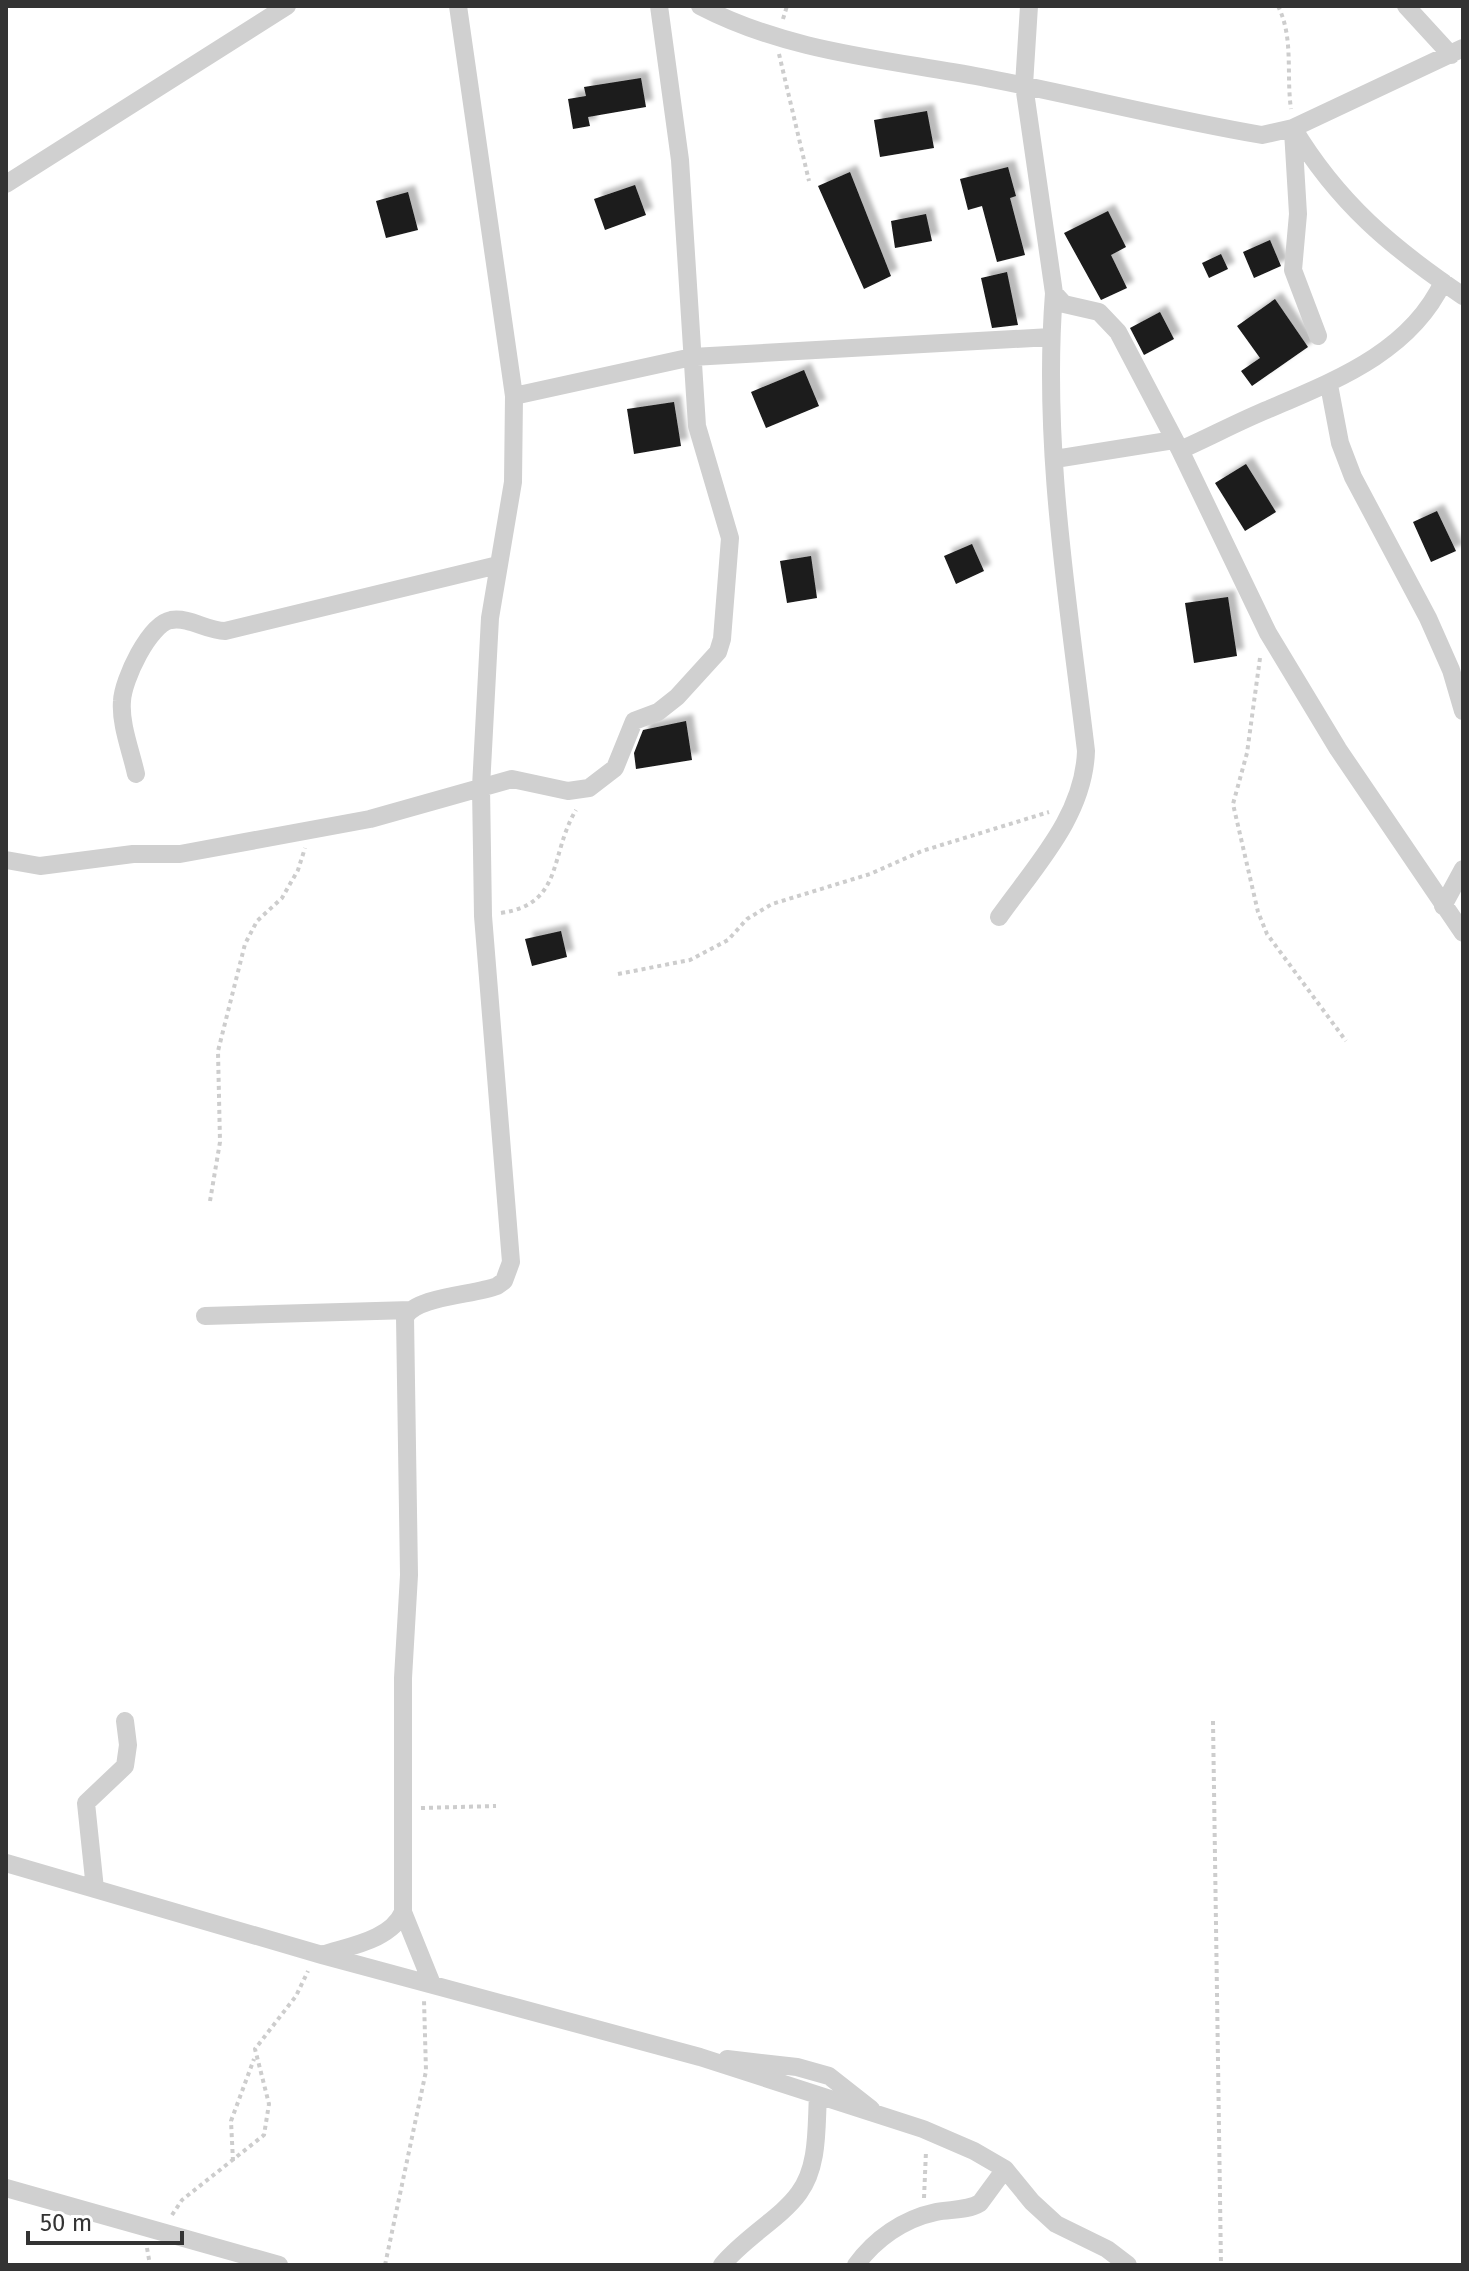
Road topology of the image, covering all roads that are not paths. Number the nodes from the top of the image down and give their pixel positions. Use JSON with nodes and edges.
{"nodes":[{"id":1,"x":287,"y":6,"type":"edge"},
{"id":2,"x":458,"y":6,"type":"edge"},
{"id":3,"x":659,"y":6,"type":"edge"},
{"id":4,"x":700,"y":6,"type":"edge"},
{"id":5,"x":1029,"y":6,"type":"edge"},
{"id":6,"x":1406,"y":6,"type":"edge"},
{"id":7,"x":1457,"y":51,"type":"edge"},
{"id":8,"x":1024,"y":85,"type":"junction"},
{"id":9,"x":1293,"y":128,"type":"junction"},
{"id":10,"x":6,"y":184,"type":"edge"},
{"id":11,"x":1443,"y":282,"type":"junction"},
{"id":12,"x":1054,"y":293,"type":"junction"},
{"id":13,"x":1463,"y":296,"type":"edge"},
{"id":14,"x":1318,"y":336,"type":"dead end"},
{"id":15,"x":1051,"y":337,"type":"junction"},
{"id":16,"x":692,"y":357,"type":"junction"},
{"id":17,"x":1329,"y":385,"type":"junction"},
{"id":18,"x":514,"y":396,"type":"junction"},
{"id":19,"x":1177,"y":445,"type":"junction"},
{"id":20,"x":1055,"y":459,"type":"junction"},
{"id":21,"x":498,"y":565,"type":"junction"},
{"id":22,"x":1463,"y":711,"type":"edge"},
{"id":23,"x":136,"y":774,"type":"dead end"},
{"id":24,"x":481,"y":787,"type":"junction"},
{"id":25,"x":6,"y":860,"type":"edge"},
{"id":26,"x":1463,"y":869,"type":"edge"},
{"id":27,"x":1443,"y":906,"type":"junction"},
{"id":28,"x":999,"y":917,"type":"dead end"},
{"id":29,"x":1463,"y":933,"type":"edge"},
{"id":30,"x":411,"y":1310,"type":"junction"},
{"id":31,"x":205,"y":1316,"type":"dead end"},
{"id":32,"x":125,"y":1721,"type":"dead end"},
{"id":33,"x":6,"y":1863,"type":"edge"},
{"id":34,"x":95,"y":1889,"type":"junction"},
{"id":35,"x":403,"y":1912,"type":"junction"},
{"id":36,"x":322,"y":1955,"type":"junction"},
{"id":37,"x":427,"y":1983,"type":"junction"},
{"id":38,"x":700,"y":2057,"type":"junction"},
{"id":39,"x":818,"y":2096,"type":"junction"},
{"id":40,"x":876,"y":2114,"type":"junction"},
{"id":41,"x":1005,"y":2169,"type":"junction"},
{"id":42,"x":6,"y":2188,"type":"edge"},
{"id":43,"x":279,"y":2265,"type":"edge"},
{"id":44,"x":722,"y":2265,"type":"edge"},
{"id":45,"x":856,"y":2265,"type":"edge"},
{"id":46,"x":1128,"y":2265,"type":"edge"}],
"edges":[{"from":1,"to":10,"type":"street"},
{"from":2,"to":18,"type":"street"},
{"from":3,"to":16,"type":"street"},
{"from":4,"to":8,"type":"street"},
{"from":5,"to":8,"type":"street"},
{"from":6,"to":7,"type":"street"},
{"from":7,"to":9,"type":"street"},
{"from":8,"to":9,"type":"street"},
{"from":8,"to":12,"type":"street"},
{"from":9,"to":11,"type":"street"},
{"from":9,"to":14,"type":"street"},
{"from":11,"to":13,"type":"street"},
{"from":11,"to":17,"type":"street"},
{"from":12,"to":15,"type":"street"},
{"from":12,"to":19,"type":"street"},
{"from":15,"to":16,"type":"street"},
{"from":15,"to":20,"type":"street"},
{"from":16,"to":18,"type":"street"},
{"from":16,"to":24,"type":"street"},
{"from":17,"to":19,"type":"street"},
{"from":17,"to":22,"type":"street"},
{"from":18,"to":21,"type":"street"},
{"from":19,"to":20,"type":"street"},
{"from":19,"to":27,"type":"street"},
{"from":20,"to":28,"type":"street"},
{"from":21,"to":23,"type":"street"},
{"from":21,"to":24,"type":"street"},
{"from":24,"to":25,"type":"street"},
{"from":24,"to":30,"type":"street"},
{"from":26,"to":27,"type":"street"},
{"from":27,"to":29,"type":"street"},
{"from":30,"to":31,"type":"street"},
{"from":30,"to":35,"type":"street"},
{"from":32,"to":34,"type":"street"},
{"from":33,"to":34,"type":"street"},
{"from":34,"to":36,"type":"street"},
{"from":35,"to":36,"type":"street"},
{"from":35,"to":37,"type":"street"},
{"from":36,"to":37,"type":"street"},
{"from":37,"to":38,"type":"street"},
{"from":38,"to":39,"type":"street"},
{"from":38,"to":40,"type":"street"},
{"from":39,"to":40,"type":"street"},
{"from":39,"to":44,"type":"street"},
{"from":40,"to":41,"type":"street"},
{"from":41,"to":45,"type":"street"},
{"from":41,"to":46,"type":"street"},
{"from":42,"to":43,"type":"street"}]}
